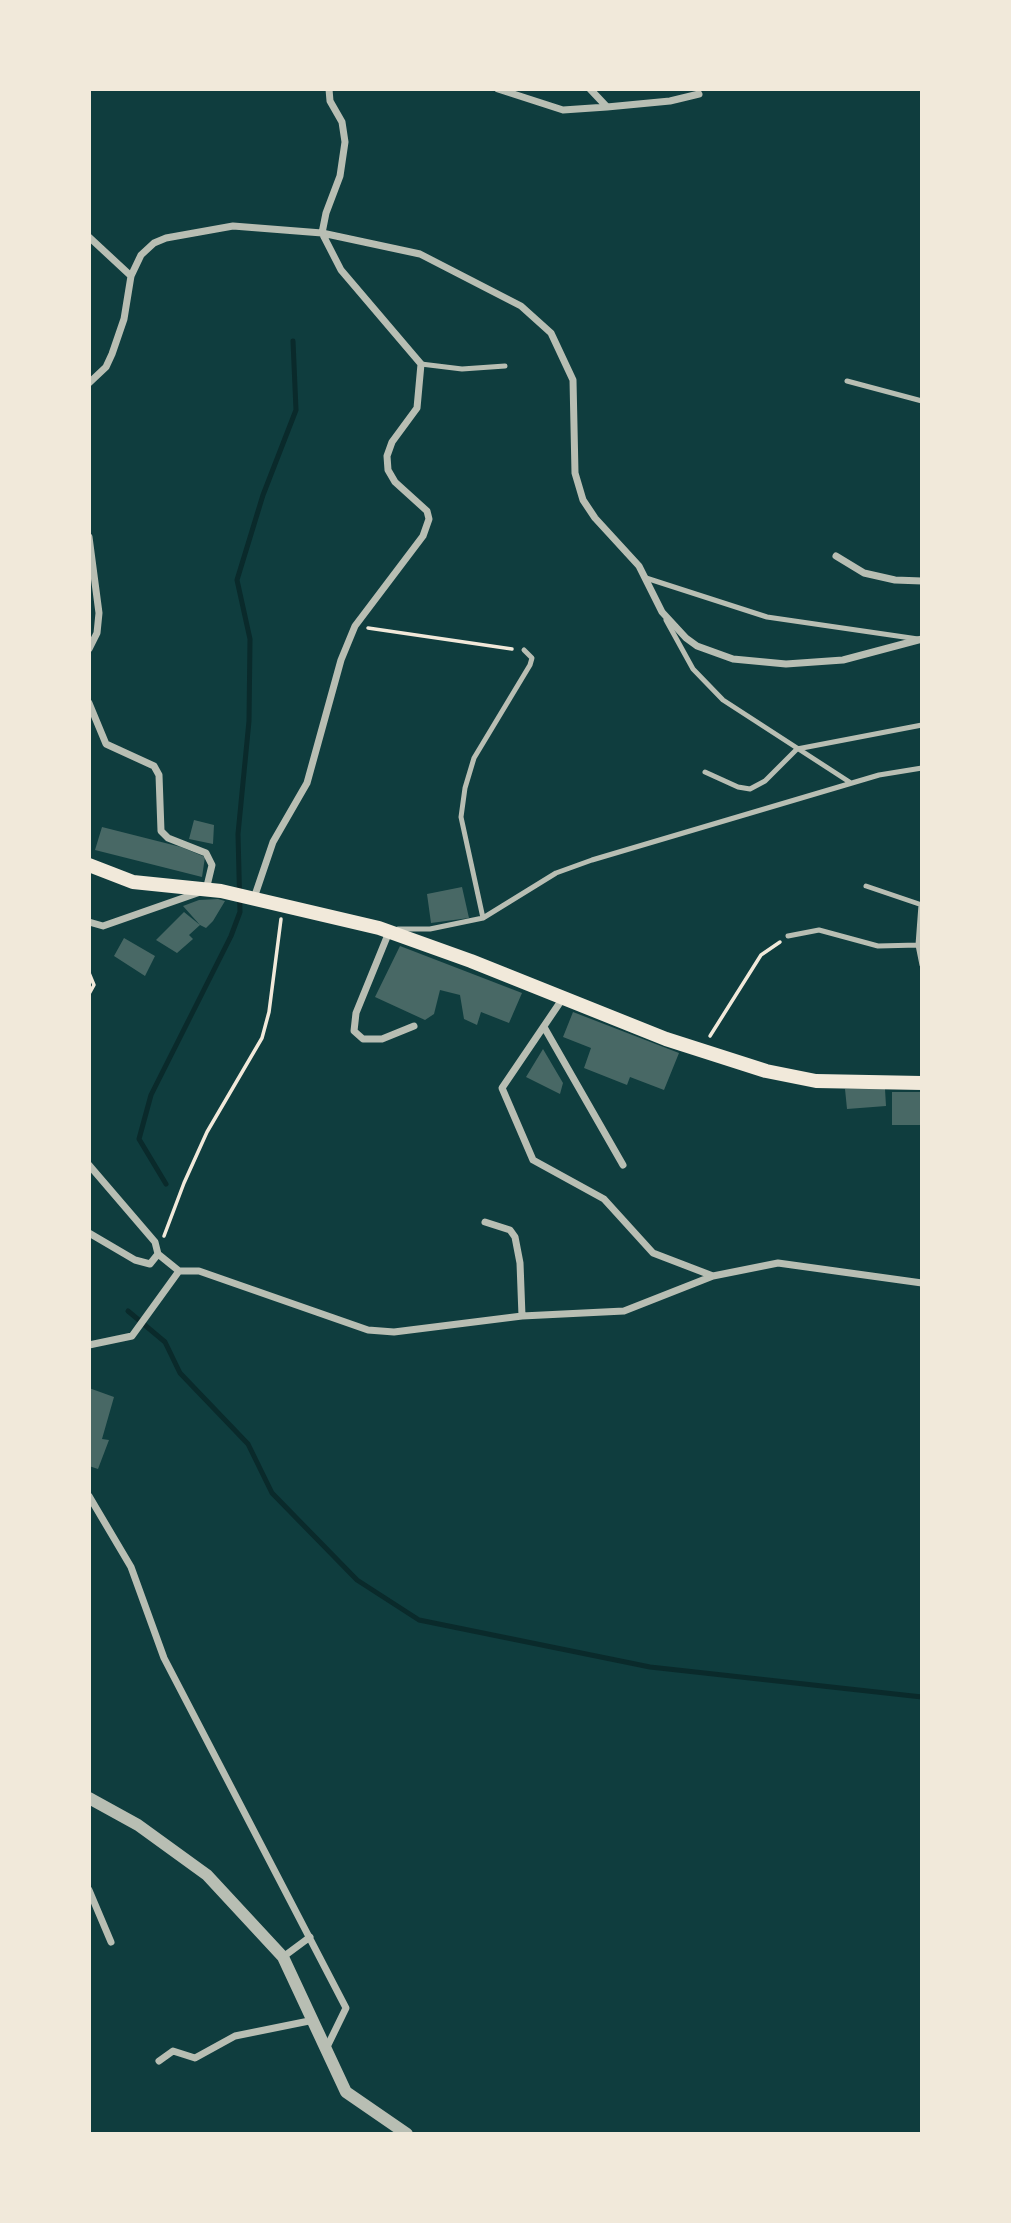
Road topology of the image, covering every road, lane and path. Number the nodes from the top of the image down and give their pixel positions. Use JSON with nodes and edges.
{"nodes":[{"id":1,"x":329,"y":89,"type":"edge"},
{"id":2,"x":498,"y":89,"type":"edge"},
{"id":3,"x":590,"y":89,"type":"edge"},
{"id":4,"x":699,"y":94,"type":"dead end"},
{"id":5,"x":607,"y":107,"type":"junction"},
{"id":6,"x":322,"y":233,"type":"junction"},
{"id":7,"x":89,"y":237,"type":"edge"},
{"id":8,"x":131,"y":276,"type":"junction"},
{"id":9,"x":421,"y":364,"type":"junction"},
{"id":10,"x":505,"y":366,"type":"dead end"},
{"id":11,"x":847,"y":381,"type":"dead end"},
{"id":12,"x":89,"y":383,"type":"edge"},
{"id":13,"x":922,"y":401,"type":"edge"},
{"id":14,"x":89,"y":537,"type":"edge"},
{"id":15,"x":836,"y":556,"type":"dead end"},
{"id":16,"x":93,"y":577,"type":"edge"},
{"id":17,"x":646,"y":578,"type":"junction"},
{"id":18,"x":922,"y":581,"type":"edge"},
{"id":19,"x":662,"y":612,"type":"junction"},
{"id":20,"x":355,"y":626,"type":"junction"},
{"id":21,"x":922,"y":639,"type":"edge"},
{"id":22,"x":89,"y":649,"type":"edge"},
{"id":23,"x":524,"y":650,"type":"joint"},
{"id":24,"x":89,"y":703,"type":"edge"},
{"id":25,"x":922,"y":725,"type":"edge"},
{"id":26,"x":797,"y":749,"type":"junction"},
{"id":27,"x":922,"y":768,"type":"edge"},
{"id":28,"x":705,"y":772,"type":"dead end"},
{"id":29,"x":851,"y":783,"type":"junction"},
{"id":30,"x":89,"y":865,"type":"edge"},
{"id":31,"x":866,"y":886,"type":"dead end"},
{"id":32,"x":213,"y":890,"type":"junction"},
{"id":33,"x":248,"y":897,"type":"junction"},
{"id":34,"x":283,"y":904,"type":"junction"},
{"id":35,"x":921,"y":905,"type":"edge"},
{"id":36,"x":483,"y":918,"type":"junction"},
{"id":37,"x":89,"y":922,"type":"edge"},
{"id":38,"x":384,"y":930,"type":"junction"},
{"id":39,"x":788,"y":936,"type":"joint"},
{"id":40,"x":918,"y":945,"type":"junction"},
{"id":41,"x":922,"y":965,"type":"edge"},
{"id":42,"x":89,"y":973,"type":"edge"},
{"id":43,"x":89,"y":994,"type":"edge"},
{"id":44,"x":563,"y":998,"type":"junction"},
{"id":45,"x":414,"y":1026,"type":"dead end"},
{"id":46,"x":544,"y":1027,"type":"junction"},
{"id":47,"x":702,"y":1049,"type":"junction"},
{"id":48,"x":922,"y":1083,"type":"edge"},
{"id":49,"x":89,"y":1165,"type":"edge"},
{"id":50,"x":623,"y":1165,"type":"dead end"},
{"id":51,"x":485,"y":1222,"type":"dead end"},
{"id":52,"x":89,"y":1233,"type":"edge"},
{"id":53,"x":158,"y":1254,"type":"junction"},
{"id":54,"x":179,"y":1271,"type":"junction"},
{"id":55,"x":713,"y":1276,"type":"junction"},
{"id":56,"x":922,"y":1283,"type":"edge"},
{"id":57,"x":522,"y":1316,"type":"junction"},
{"id":58,"x":89,"y":1345,"type":"edge"},
{"id":59,"x":89,"y":1496,"type":"edge"},
{"id":60,"x":89,"y":1798,"type":"edge"},
{"id":61,"x":89,"y":1890,"type":"edge"},
{"id":62,"x":310,"y":1937,"type":"junction"},
{"id":63,"x":111,"y":1942,"type":"dead end"},
{"id":64,"x":283,"y":1957,"type":"junction"},
{"id":65,"x":314,"y":2020,"type":"junction"},
{"id":66,"x":327,"y":2047,"type":"junction"},
{"id":67,"x":159,"y":2061,"type":"dead end"},
{"id":68,"x":407,"y":2134,"type":"edge"}],
"edges":[{"from":1,"to":6,"type":"street"},
{"from":2,"to":5,"type":"street"},
{"from":3,"to":5,"type":"street"},
{"from":4,"to":5,"type":"street"},
{"from":6,"to":8,"type":"street"},
{"from":6,"to":9,"type":"street"},
{"from":6,"to":17,"type":"street"},
{"from":7,"to":8,"type":"street"},
{"from":8,"to":12,"type":"street"},
{"from":9,"to":10,"type":"lane"},
{"from":9,"to":20,"type":"street"},
{"from":11,"to":13,"type":"lane"},
{"from":14,"to":16,"type":"street"},
{"from":15,"to":18,"type":"street"},
{"from":16,"to":22,"type":"street"},
{"from":17,"to":19,"type":"street"},
{"from":17,"to":21,"type":"lane"},
{"from":19,"to":21,"type":"street"},
{"from":19,"to":26,"type":"lane"},
{"from":20,"to":23,"type":"path"},
{"from":20,"to":33,"type":"street"},
{"from":23,"to":36,"type":"lane"},
{"from":24,"to":32,"type":"street"},
{"from":25,"to":26,"type":"lane"},
{"from":26,"to":28,"type":"lane"},
{"from":26,"to":29,"type":"lane"},
{"from":27,"to":29,"type":"lane"},
{"from":29,"to":36,"type":"lane"},
{"from":30,"to":32,"type":"main road"},
{"from":31,"to":35,"type":"lane"},
{"from":32,"to":33,"type":"main road"},
{"from":32,"to":37,"type":"street"},
{"from":33,"to":34,"type":"main road"},
{"from":34,"to":38,"type":"main road"},
{"from":34,"to":53,"type":"path"},
{"from":35,"to":40,"type":"lane"},
{"from":36,"to":38,"type":"lane"},
{"from":38,"to":44,"type":"main road"},
{"from":38,"to":45,"type":"street"},
{"from":39,"to":40,"type":"lane"},
{"from":39,"to":47,"type":"path"},
{"from":40,"to":41,"type":"lane"},
{"from":42,"to":43,"type":"path"},
{"from":44,"to":46,"type":"street"},
{"from":44,"to":47,"type":"main road"},
{"from":46,"to":50,"type":"street"},
{"from":46,"to":55,"type":"street"},
{"from":47,"to":48,"type":"main road"},
{"from":49,"to":53,"type":"street"},
{"from":51,"to":57,"type":"street"},
{"from":52,"to":53,"type":"street"},
{"from":53,"to":54,"type":"street"},
{"from":54,"to":57,"type":"street"},
{"from":54,"to":58,"type":"street"},
{"from":55,"to":56,"type":"street"},
{"from":55,"to":57,"type":"street"},
{"from":59,"to":62,"type":"street"},
{"from":60,"to":64,"type":"street"},
{"from":61,"to":63,"type":"street"},
{"from":62,"to":64,"type":"street"},
{"from":62,"to":66,"type":"street"},
{"from":64,"to":65,"type":"street"},
{"from":65,"to":66,"type":"street"},
{"from":65,"to":67,"type":"street"},
{"from":66,"to":68,"type":"street"}]}
